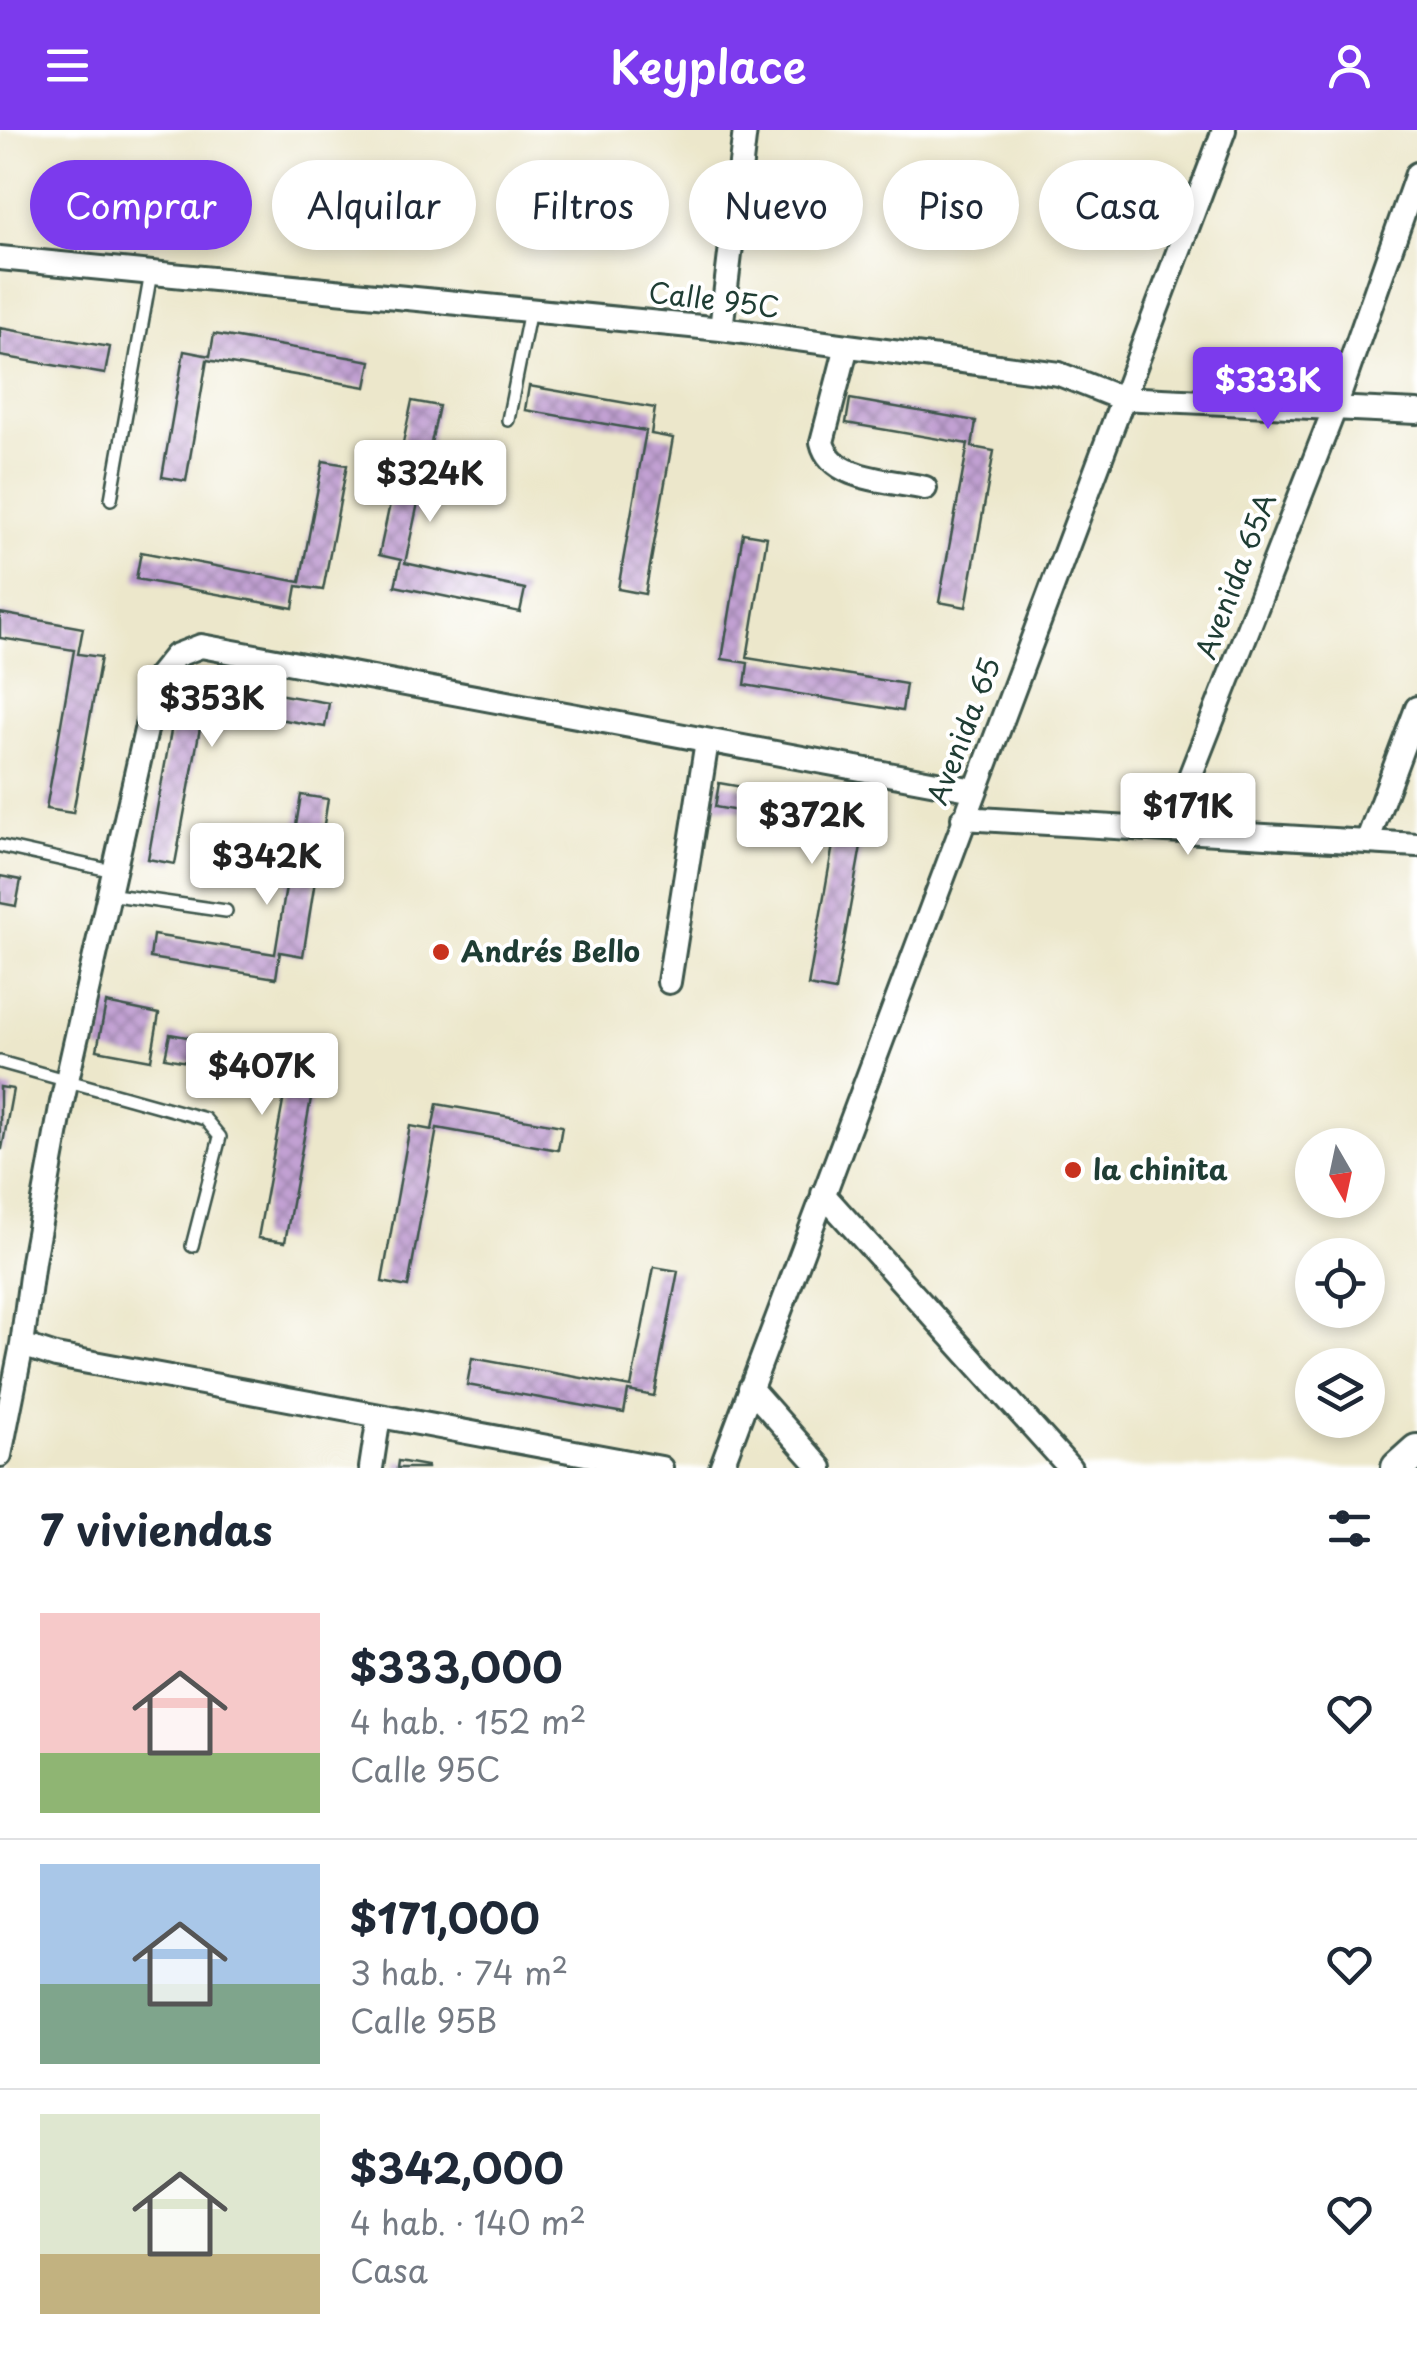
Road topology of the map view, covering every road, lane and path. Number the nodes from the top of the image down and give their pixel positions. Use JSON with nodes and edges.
{"nodes":[{"id":1,"x":745,"y":130,"type":"edge"},
{"id":2,"x":1224,"y":130,"type":"edge"},
{"id":3,"x":1417,"y":174,"type":"edge"},
{"id":4,"x":0,"y":258,"type":"edge"},
{"id":5,"x":151,"y":273,"type":"junction"},
{"id":6,"x":530,"y":310,"type":"junction"},
{"id":7,"x":722,"y":329,"type":"junction"},
{"id":8,"x":848,"y":346,"type":"junction"},
{"id":9,"x":1120,"y":398,"type":"junction"},
{"id":10,"x":1334,"y":410,"type":"junction"},
{"id":11,"x":1417,"y":412,"type":"edge"},
{"id":12,"x":508,"y":420,"type":"dead end"},
{"id":13,"x":925,"y":488,"type":"dead end"},
{"id":14,"x":111,"y":499,"type":"dead end"},
{"id":15,"x":1417,"y":708,"type":"edge"},
{"id":16,"x":707,"y":741,"type":"junction"},
{"id":17,"x":974,"y":790,"type":"junction"},
{"id":18,"x":963,"y":818,"type":"junction"},
{"id":19,"x":1169,"y":830,"type":"junction"},
{"id":20,"x":1367,"y":842,"type":"junction"},
{"id":21,"x":1417,"y":845,"type":"edge"},
{"id":22,"x":0,"y":846,"type":"edge"},
{"id":23,"x":110,"y":883,"type":"junction"},
{"id":24,"x":226,"y":910,"type":"dead end"},
{"id":25,"x":669,"y":982,"type":"dead end"},
{"id":26,"x":0,"y":1062,"type":"edge"},
{"id":27,"x":67,"y":1078,"type":"junction"},
{"id":28,"x":823,"y":1194,"type":"junction"},
{"id":29,"x":192,"y":1246,"type":"dead end"},
{"id":30,"x":22,"y":1345,"type":"junction"},
{"id":31,"x":750,"y":1388,"type":"junction"},
{"id":32,"x":379,"y":1416,"type":"junction"},
{"id":33,"x":1417,"y":1451,"type":"edge"},
{"id":34,"x":0,"y":1455,"type":"edge"},
{"id":35,"x":371,"y":1468,"type":"edge"},
{"id":36,"x":661,"y":1468,"type":"edge"},
{"id":37,"x":721,"y":1468,"type":"edge"},
{"id":38,"x":820,"y":1468,"type":"edge"},
{"id":39,"x":1070,"y":1468,"type":"edge"},
{"id":40,"x":1398,"y":1468,"type":"edge"}],
"edges":[{"from":1,"to":7,"type":"street"},
{"from":2,"to":9,"type":"street","name":"Avenida 65"},
{"from":3,"to":10,"type":"street","name":"Avenida 65A"},
{"from":4,"to":5,"type":"street","name":"Calle 95C"},
{"from":5,"to":6,"type":"street","name":"Calle 95C"},
{"from":5,"to":14,"type":"lane"},
{"from":6,"to":7,"type":"street","name":"Calle 95C"},
{"from":6,"to":12,"type":"lane"},
{"from":7,"to":8,"type":"street","name":"Calle 95C"},
{"from":8,"to":9,"type":"street","name":"Calle 95C"},
{"from":8,"to":13,"type":"street"},
{"from":9,"to":10,"type":"street","name":"Calle 95C"},
{"from":9,"to":17,"type":"street","name":"Avenida 65"},
{"from":10,"to":11,"type":"street","name":"Calle 95C"},
{"from":10,"to":19,"type":"street","name":"Avenida 65A"},
{"from":15,"to":20,"type":"street"},
{"from":16,"to":17,"type":"street"},
{"from":16,"to":23,"type":"street"},
{"from":16,"to":25,"type":"street"},
{"from":17,"to":18,"type":"street","name":"Avenida 65"},
{"from":18,"to":19,"type":"street"},
{"from":18,"to":28,"type":"street","name":"Avenida 65"},
{"from":19,"to":20,"type":"street"},
{"from":20,"to":21,"type":"street"},
{"from":22,"to":23,"type":"lane"},
{"from":23,"to":24,"type":"lane"},
{"from":23,"to":27,"type":"street"},
{"from":26,"to":27,"type":"lane"},
{"from":27,"to":29,"type":"lane"},
{"from":27,"to":30,"type":"street"},
{"from":28,"to":31,"type":"street","name":"Avenida 65"},
{"from":28,"to":39,"type":"street"},
{"from":30,"to":32,"type":"street"},
{"from":30,"to":34,"type":"street"},
{"from":31,"to":37,"type":"street","name":"Avenida 65"},
{"from":31,"to":38,"type":"street"},
{"from":32,"to":35,"type":"street"},
{"from":32,"to":36,"type":"street"},
{"from":33,"to":40,"type":"street"}]}
